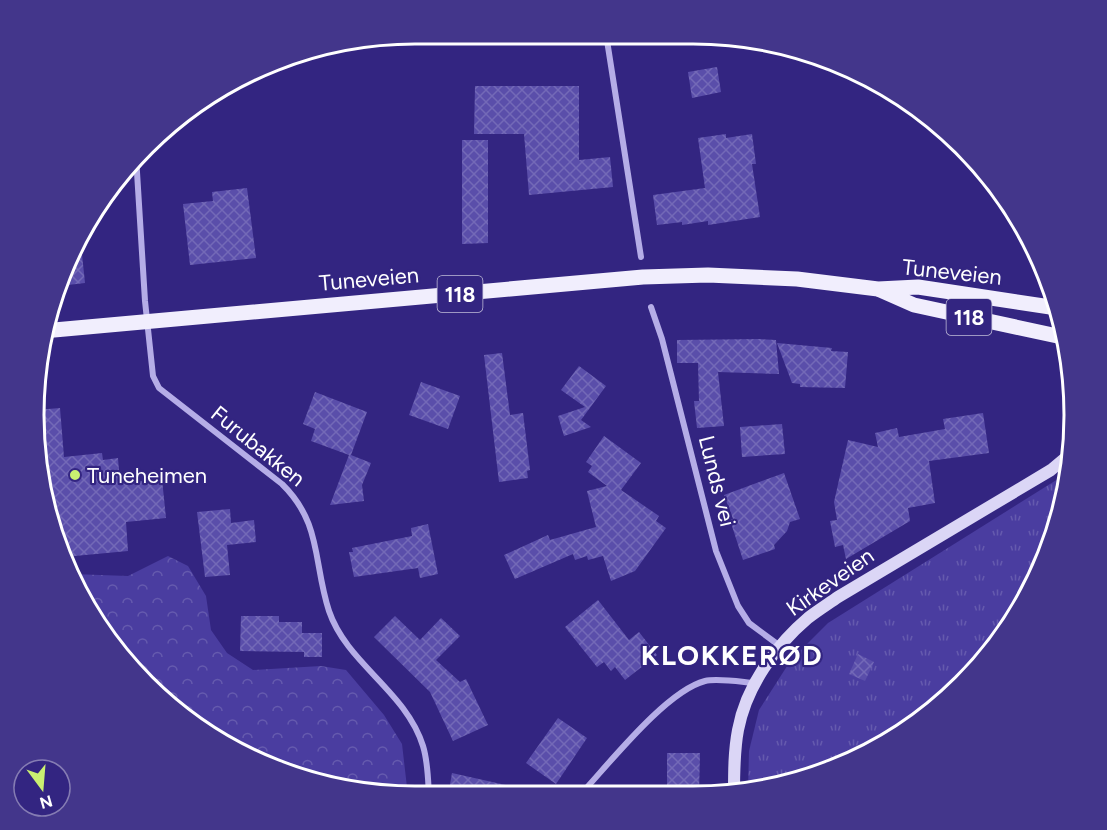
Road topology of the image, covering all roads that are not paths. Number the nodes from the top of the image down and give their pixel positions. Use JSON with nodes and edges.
{"nodes":[{"id":1,"x":608,"y":44,"type":"edge"},
{"id":2,"x":137,"y":169,"type":"edge"},
{"id":3,"x":641,"y":257,"type":"dead end"},
{"id":4,"x":878,"y":289,"type":"junction"},
{"id":5,"x":651,"y":307,"type":"dead end"},
{"id":6,"x":1047,"y":307,"type":"edge"},
{"id":7,"x":147,"y":322,"type":"junction"},
{"id":8,"x":53,"y":331,"type":"edge"},
{"id":9,"x":1054,"y":335,"type":"edge"},
{"id":10,"x":1060,"y":462,"type":"edge"},
{"id":11,"x":780,"y":647,"type":"junction"},
{"id":12,"x":756,"y":683,"type":"junction"},
{"id":13,"x":734,"y":784,"type":"edge"},
{"id":14,"x":428,"y":786,"type":"edge"},
{"id":15,"x":588,"y":786,"type":"edge"}],
"edges":[{"from":1,"to":3,"type":"street"},
{"from":2,"to":7,"type":"street","name":"Furubakken"},
{"from":4,"to":6,"type":"main road","name":"Tuneveien","number":"118"},
{"from":4,"to":7,"type":"main road","name":"Tuneveien","number":"118"},
{"from":4,"to":9,"type":"main road","name":"Tuneveien","number":"118"},
{"from":5,"to":11,"type":"street","name":"Lunds vei"},
{"from":7,"to":8,"type":"main road","name":"Tuneveien","number":"118"},
{"from":7,"to":14,"type":"street","name":"Furubakken"},
{"from":10,"to":11,"type":"street","name":"Kirkeveien"},
{"from":11,"to":12,"type":"street","name":"Kirkeveien"},
{"from":12,"to":13,"type":"street","name":"Kirkeveien"},
{"from":12,"to":15,"type":"street"}]}
